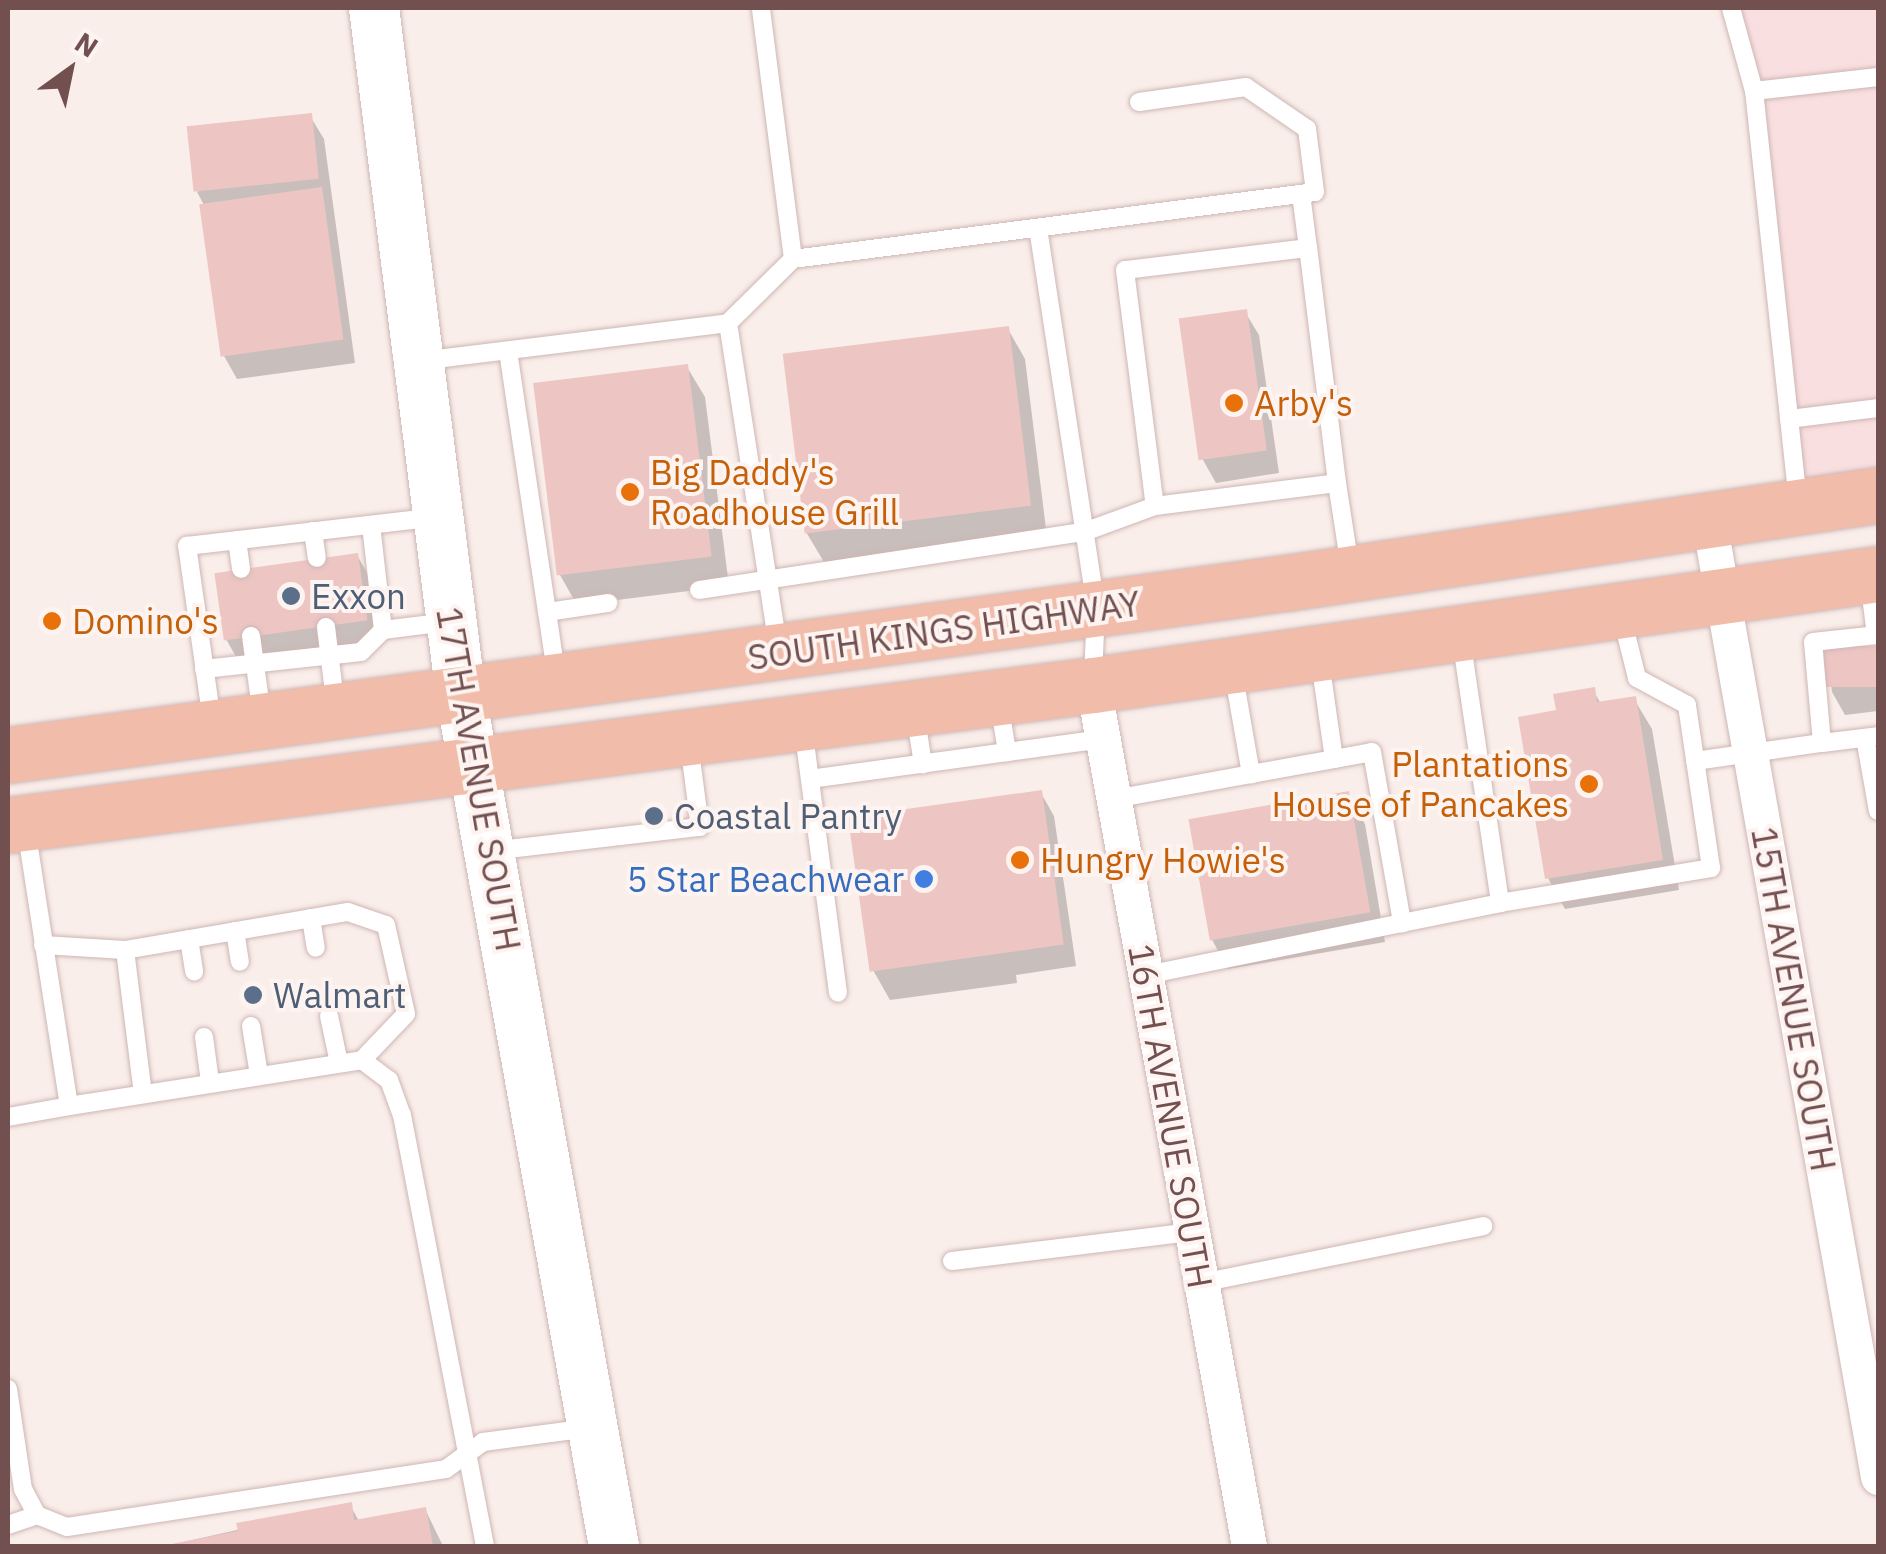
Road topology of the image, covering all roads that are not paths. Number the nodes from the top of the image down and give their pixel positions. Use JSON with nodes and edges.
{"nodes":[{"id":1,"x":374,"y":8,"type":"edge"},
{"id":2,"x":762,"y":8,"type":"edge"},
{"id":3,"x":1731,"y":8,"type":"edge"},
{"id":4,"x":1878,"y":77,"type":"edge"},
{"id":5,"x":1754,"y":90,"type":"junction"},
{"id":6,"x":1139,"y":102,"type":"dead end"},
{"id":7,"x":1301,"y":194,"type":"junction"},
{"id":8,"x":1038,"y":228,"type":"junction"},
{"id":9,"x":1308,"y":248,"type":"junction"},
{"id":10,"x":793,"y":259,"type":"junction"},
{"id":11,"x":728,"y":323,"type":"junction"},
{"id":12,"x":508,"y":351,"type":"junction"},
{"id":13,"x":420,"y":361,"type":"junction"},
{"id":14,"x":1878,"y":408,"type":"edge"},
{"id":15,"x":1789,"y":419,"type":"junction"},
{"id":16,"x":1337,"y":484,"type":"junction"},
{"id":17,"x":1878,"y":495,"type":"edge"},
{"id":18,"x":1154,"y":506,"type":"junction"},
{"id":19,"x":1798,"y":508,"type":"junction"},
{"id":20,"x":438,"y":518,"type":"junction"},
{"id":21,"x":1710,"y":522,"type":"junction"},
{"id":22,"x":371,"y":525,"type":"junction"},
{"id":23,"x":313,"y":532,"type":"junction"},
{"id":24,"x":1084,"y":532,"type":"junction"},
{"id":25,"x":237,"y":540,"type":"junction"},
{"id":26,"x":316,"y":558,"type":"dead end"},
{"id":27,"x":241,"y":568,"type":"dead end"},
{"id":28,"x":1351,"y":574,"type":"junction"},
{"id":29,"x":1873,"y":574,"type":"edge"},
{"id":30,"x":768,"y":579,"type":"junction"},
{"id":31,"x":699,"y":590,"type":"dead end"},
{"id":32,"x":1722,"y":600,"type":"junction"},
{"id":33,"x":608,"y":603,"type":"dead end"},
{"id":34,"x":1096,"y":609,"type":"junction"},
{"id":35,"x":547,"y":612,"type":"junction"},
{"id":36,"x":1621,"y":613,"type":"junction"},
{"id":37,"x":451,"y":621,"type":"junction"},
{"id":38,"x":326,"y":626,"type":"dead end"},
{"id":39,"x":383,"y":630,"type":"junction"},
{"id":40,"x":1461,"y":635,"type":"junction"},
{"id":41,"x":251,"y":636,"type":"dead end"},
{"id":42,"x":1877,"y":639,"type":"edge"},
{"id":43,"x":778,"y":652,"type":"junction"},
{"id":44,"x":1319,"y":654,"type":"junction"},
{"id":45,"x":330,"y":655,"type":"junction"},
{"id":46,"x":254,"y":664,"type":"junction"},
{"id":47,"x":1232,"y":666,"type":"junction"},
{"id":48,"x":204,"y":669,"type":"junction"},
{"id":49,"x":558,"y":683,"type":"junction"},
{"id":50,"x":1093,"y":684,"type":"junction"},
{"id":51,"x":461,"y":696,"type":"junction"},
{"id":52,"x":998,"y":696,"type":"junction"},
{"id":53,"x":914,"y":707,"type":"junction"},
{"id":54,"x":337,"y":713,"type":"junction"},
{"id":55,"x":802,"y":722,"type":"junction"},
{"id":56,"x":238,"y":727,"type":"junction"},
{"id":57,"x":688,"y":736,"type":"junction"},
{"id":58,"x":1872,"y":737,"type":"edge"},
{"id":59,"x":1102,"y":740,"type":"junction"},
{"id":60,"x":1822,"y":743,"type":"junction"},
{"id":61,"x":1007,"y":752,"type":"junction"},
{"id":62,"x":1750,"y":754,"type":"junction"},
{"id":63,"x":8,"y":755,"type":"edge"},
{"id":64,"x":1334,"y":759,"type":"junction"},
{"id":65,"x":1695,"y":761,"type":"junction"},
{"id":66,"x":475,"y":764,"type":"junction"},
{"id":67,"x":923,"y":764,"type":"junction"},
{"id":68,"x":1251,"y":774,"type":"junction"},
{"id":69,"x":810,"y":780,"type":"junction"},
{"id":70,"x":1114,"y":798,"type":"junction"},
{"id":71,"x":1878,"y":811,"type":"edge"},
{"id":72,"x":16,"y":824,"type":"edge"},
{"id":73,"x":490,"y":851,"type":"junction"},
{"id":74,"x":1500,"y":903,"type":"junction"},
{"id":75,"x":310,"y":918,"type":"junction"},
{"id":76,"x":1402,"y":923,"type":"junction"},
{"id":77,"x":235,"y":931,"type":"junction"},
{"id":78,"x":189,"y":939,"type":"junction"},
{"id":79,"x":43,"y":946,"type":"junction"},
{"id":80,"x":316,"y":948,"type":"dead end"},
{"id":81,"x":124,"y":950,"type":"junction"},
{"id":82,"x":240,"y":962,"type":"dead end"},
{"id":83,"x":194,"y":972,"type":"dead end"},
{"id":84,"x":1146,"y":975,"type":"junction"},
{"id":85,"x":838,"y":993,"type":"dead end"},
{"id":86,"x":330,"y":1016,"type":"dead end"},
{"id":87,"x":251,"y":1026,"type":"dead end"},
{"id":88,"x":204,"y":1037,"type":"dead end"},
{"id":89,"x":362,"y":1060,"type":"junction"},
{"id":90,"x":339,"y":1063,"type":"junction"},
{"id":91,"x":258,"y":1075,"type":"junction"},
{"id":92,"x":210,"y":1082,"type":"junction"},
{"id":93,"x":143,"y":1094,"type":"junction"},
{"id":94,"x":69,"y":1106,"type":"junction"},
{"id":95,"x":8,"y":1117,"type":"edge"},
{"id":96,"x":1484,"y":1226,"type":"dead end"},
{"id":97,"x":1192,"y":1232,"type":"junction"},
{"id":98,"x":952,"y":1261,"type":"dead end"},
{"id":99,"x":1201,"y":1282,"type":"junction"},
{"id":100,"x":8,"y":1389,"type":"edge"},
{"id":101,"x":593,"y":1428,"type":"junction"},
{"id":102,"x":470,"y":1452,"type":"junction"},
{"id":103,"x":1878,"y":1477,"type":"edge"},
{"id":104,"x":38,"y":1516,"type":"junction"},
{"id":105,"x":8,"y":1525,"type":"edge"},
{"id":106,"x":485,"y":1546,"type":"edge"},
{"id":107,"x":614,"y":1546,"type":"edge"},
{"id":108,"x":1249,"y":1546,"type":"edge"}],
"edges":[{"from":1,"to":13,"type":"street","name":"17TH AVENUE SOUTH"},
{"from":2,"to":10,"type":"lane"},
{"from":3,"to":5,"type":"lane"},
{"from":4,"to":5,"type":"lane"},
{"from":5,"to":15,"type":"lane"},
{"from":6,"to":7,"type":"lane"},
{"from":7,"to":8,"type":"lane"},
{"from":7,"to":9,"type":"lane"},
{"from":8,"to":10,"type":"lane"},
{"from":8,"to":24,"type":"lane"},
{"from":9,"to":16,"type":"lane"},
{"from":9,"to":18,"type":"lane"},
{"from":10,"to":11,"type":"lane"},
{"from":11,"to":12,"type":"lane"},
{"from":11,"to":30,"type":"lane"},
{"from":12,"to":13,"type":"lane"},
{"from":12,"to":35,"type":"lane"},
{"from":13,"to":20,"type":"street","name":"17TH AVENUE SOUTH"},
{"from":14,"to":15,"type":"lane"},
{"from":15,"to":19,"type":"lane"},
{"from":16,"to":18,"type":"lane"},
{"from":16,"to":28,"type":"lane"},
{"from":17,"to":19,"type":"main road","name":"SOUTH KINGS HIGHWAY"},
{"from":18,"to":24,"type":"lane"},
{"from":19,"to":21,"type":"main road","name":"SOUTH KINGS HIGHWAY"},
{"from":20,"to":22,"type":"lane"},
{"from":20,"to":37,"type":"street","name":"17TH AVENUE SOUTH"},
{"from":21,"to":28,"type":"main road","name":"SOUTH KINGS HIGHWAY"},
{"from":21,"to":32,"type":"street","name":"15TH AVENUE SOUTH"},
{"from":22,"to":23,"type":"lane"},
{"from":22,"to":39,"type":"lane"},
{"from":23,"to":25,"type":"lane"},
{"from":23,"to":26,"type":"lane"},
{"from":24,"to":30,"type":"lane"},
{"from":24,"to":34,"type":"lane"},
{"from":25,"to":27,"type":"lane"},
{"from":25,"to":48,"type":"lane"},
{"from":28,"to":34,"type":"main road","name":"SOUTH KINGS HIGHWAY"},
{"from":29,"to":32,"type":"main road","name":"SOUTH KINGS HIGHWAY"},
{"from":29,"to":42,"type":"lane"},
{"from":30,"to":31,"type":"lane"},
{"from":30,"to":43,"type":"lane"},
{"from":32,"to":36,"type":"main road","name":"SOUTH KINGS HIGHWAY"},
{"from":32,"to":62,"type":"street","name":"15TH AVENUE SOUTH"},
{"from":33,"to":35,"type":"lane"},
{"from":34,"to":43,"type":"main road","name":"SOUTH KINGS HIGHWAY"},
{"from":34,"to":50,"type":"lane"},
{"from":35,"to":49,"type":"lane"},
{"from":36,"to":40,"type":"main road","name":"SOUTH KINGS HIGHWAY"},
{"from":36,"to":65,"type":"lane"},
{"from":37,"to":39,"type":"lane"},
{"from":37,"to":51,"type":"street","name":"17TH AVENUE SOUTH"},
{"from":38,"to":45,"type":"lane"},
{"from":39,"to":45,"type":"lane"},
{"from":40,"to":44,"type":"main road","name":"SOUTH KINGS HIGHWAY"},
{"from":40,"to":74,"type":"lane"},
{"from":41,"to":46,"type":"lane"},
{"from":42,"to":60,"type":"lane"},
{"from":43,"to":49,"type":"main road","name":"SOUTH KINGS HIGHWAY"},
{"from":44,"to":47,"type":"main road","name":"SOUTH KINGS HIGHWAY"},
{"from":44,"to":64,"type":"lane"},
{"from":45,"to":46,"type":"lane"},
{"from":45,"to":54,"type":"lane"},
{"from":46,"to":48,"type":"lane"},
{"from":46,"to":56,"type":"lane"},
{"from":47,"to":50,"type":"main road","name":"SOUTH KINGS HIGHWAY"},
{"from":47,"to":68,"type":"lane"},
{"from":48,"to":56,"type":"lane"},
{"from":49,"to":51,"type":"main road","name":"SOUTH KINGS HIGHWAY"},
{"from":50,"to":52,"type":"main road","name":"SOUTH KINGS HIGHWAY"},
{"from":50,"to":59,"type":"street","name":"16TH AVENUE SOUTH"},
{"from":51,"to":54,"type":"main road","name":"SOUTH KINGS HIGHWAY"},
{"from":51,"to":66,"type":"street","name":"17TH AVENUE SOUTH"},
{"from":52,"to":53,"type":"main road","name":"SOUTH KINGS HIGHWAY"},
{"from":52,"to":61,"type":"lane"},
{"from":53,"to":55,"type":"main road","name":"SOUTH KINGS HIGHWAY"},
{"from":53,"to":67,"type":"lane"},
{"from":54,"to":56,"type":"main road","name":"SOUTH KINGS HIGHWAY"},
{"from":55,"to":57,"type":"main road","name":"SOUTH KINGS HIGHWAY"},
{"from":55,"to":69,"type":"lane"},
{"from":56,"to":63,"type":"main road","name":"SOUTH KINGS HIGHWAY"},
{"from":57,"to":66,"type":"main road","name":"SOUTH KINGS HIGHWAY"},
{"from":57,"to":73,"type":"lane"},
{"from":58,"to":60,"type":"lane"},
{"from":58,"to":71,"type":"lane"},
{"from":59,"to":61,"type":"lane"},
{"from":59,"to":70,"type":"street","name":"16TH AVENUE SOUTH"},
{"from":60,"to":62,"type":"lane"},
{"from":61,"to":67,"type":"lane"},
{"from":62,"to":65,"type":"lane"},
{"from":62,"to":103,"type":"street","name":"15TH AVENUE SOUTH"},
{"from":64,"to":68,"type":"lane"},
{"from":64,"to":76,"type":"lane"},
{"from":65,"to":74,"type":"lane"},
{"from":66,"to":72,"type":"main road","name":"SOUTH KINGS HIGHWAY"},
{"from":66,"to":73,"type":"street","name":"17TH AVENUE SOUTH"},
{"from":67,"to":69,"type":"lane"},
{"from":68,"to":70,"type":"lane"},
{"from":69,"to":85,"type":"lane"},
{"from":70,"to":84,"type":"street","name":"16TH AVENUE SOUTH"},
{"from":72,"to":79,"type":"lane"},
{"from":73,"to":101,"type":"street","name":"17TH AVENUE SOUTH"},
{"from":74,"to":76,"type":"lane"},
{"from":75,"to":77,"type":"lane"},
{"from":75,"to":80,"type":"lane"},
{"from":75,"to":89,"type":"lane"},
{"from":76,"to":84,"type":"lane"},
{"from":77,"to":78,"type":"lane"},
{"from":77,"to":82,"type":"lane"},
{"from":78,"to":81,"type":"lane"},
{"from":78,"to":83,"type":"lane"},
{"from":79,"to":81,"type":"lane"},
{"from":79,"to":94,"type":"lane"},
{"from":81,"to":93,"type":"lane"},
{"from":84,"to":97,"type":"street","name":"16TH AVENUE SOUTH"},
{"from":86,"to":90,"type":"lane"},
{"from":87,"to":91,"type":"lane"},
{"from":88,"to":92,"type":"lane"},
{"from":89,"to":90,"type":"lane"},
{"from":89,"to":102,"type":"lane"},
{"from":90,"to":91,"type":"lane"},
{"from":91,"to":92,"type":"lane"},
{"from":92,"to":93,"type":"lane"},
{"from":93,"to":94,"type":"lane"},
{"from":94,"to":95,"type":"lane"},
{"from":96,"to":99,"type":"lane"},
{"from":97,"to":98,"type":"lane"},
{"from":97,"to":99,"type":"street","name":"16TH AVENUE SOUTH"},
{"from":99,"to":108,"type":"street","name":"16TH AVENUE SOUTH"},
{"from":100,"to":104,"type":"lane"},
{"from":101,"to":102,"type":"lane"},
{"from":101,"to":107,"type":"street","name":"17TH AVENUE SOUTH"},
{"from":102,"to":104,"type":"lane"},
{"from":102,"to":106,"type":"lane"},
{"from":104,"to":105,"type":"lane"}]}
